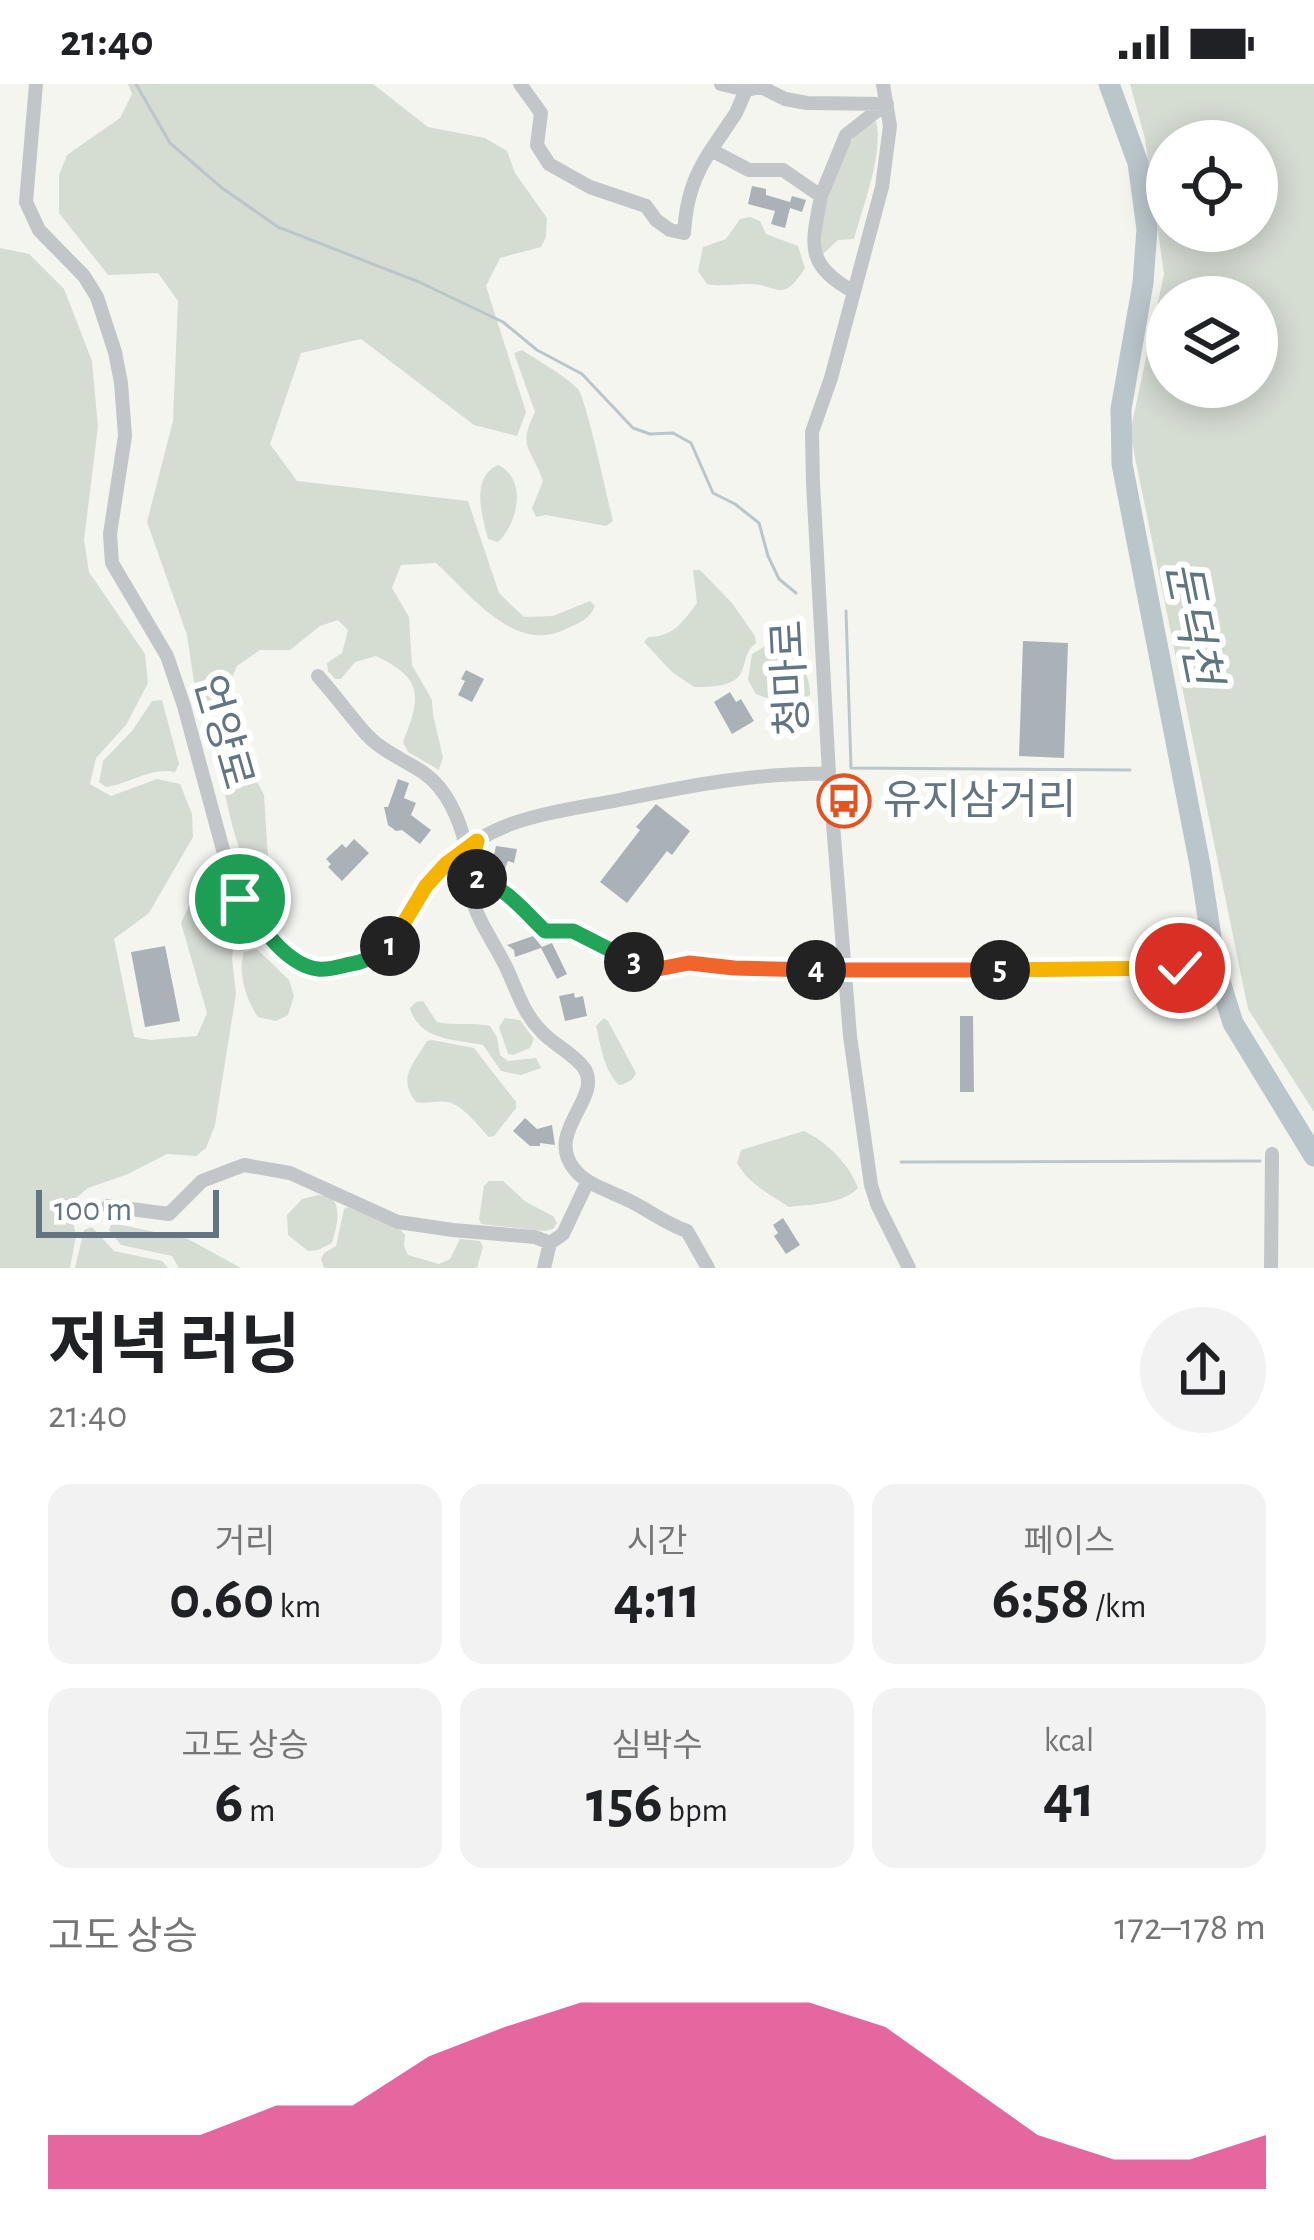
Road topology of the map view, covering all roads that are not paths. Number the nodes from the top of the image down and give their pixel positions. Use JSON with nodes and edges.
{"nodes":[{"id":1,"x":36,"y":84,"type":"edge"},
{"id":2,"x":520,"y":84,"type":"edge"},
{"id":3,"x":721,"y":84,"type":"edge"},
{"id":4,"x":883,"y":84,"type":"edge"},
{"id":5,"x":756,"y":87,"type":"edge"},
{"id":6,"x":887,"y":104,"type":"junction"},
{"id":7,"x":712,"y":150,"type":"junction"},
{"id":8,"x":821,"y":196,"type":"junction"},
{"id":9,"x":854,"y":292,"type":"junction"},
{"id":10,"x":318,"y":676,"type":"dead end"},
{"id":11,"x":829,"y":774,"type":"junction"},
{"id":12,"x":471,"y":844,"type":"junction"},
{"id":13,"x":470,"y":877,"type":"junction"},
{"id":14,"x":1180,"y":968,"type":"dead end"},
{"id":15,"x":845,"y":972,"type":"junction"},
{"id":16,"x":1272,"y":1154,"type":"dead end"},
{"id":17,"x":588,"y":1181,"type":"junction"},
{"id":18,"x":108,"y":1205,"type":"dead end"},
{"id":19,"x":550,"y":1243,"type":"junction"},
{"id":20,"x":544,"y":1268,"type":"edge"},
{"id":21,"x":708,"y":1268,"type":"edge"},
{"id":22,"x":909,"y":1268,"type":"edge"},
{"id":23,"x":1271,"y":1268,"type":"edge"}],
"edges":[{"from":1,"to":12,"type":"street","name":"언양로"},
{"from":2,"to":7,"type":"street"},
{"from":3,"to":5,"type":"street"},
{"from":4,"to":6,"type":"street","name":"청마로"},
{"from":5,"to":6,"type":"street"},
{"from":5,"to":7,"type":"street"},
{"from":6,"to":8,"type":"street"},
{"from":6,"to":9,"type":"street","name":"청마로"},
{"from":7,"to":8,"type":"street"},
{"from":8,"to":9,"type":"street"},
{"from":9,"to":11,"type":"street","name":"청마로"},
{"from":10,"to":12,"type":"street"},
{"from":11,"to":12,"type":"street","name":"언양로"},
{"from":11,"to":15,"type":"street","name":"청마로"},
{"from":12,"to":13,"type":"street"},
{"from":13,"to":15,"type":"street"},
{"from":13,"to":17,"type":"street"},
{"from":14,"to":15,"type":"street"},
{"from":15,"to":22,"type":"street","name":"청마로"},
{"from":16,"to":23,"type":"street"},
{"from":17,"to":19,"type":"street"},
{"from":17,"to":21,"type":"street"},
{"from":18,"to":19,"type":"street"},
{"from":19,"to":20,"type":"street"}]}
